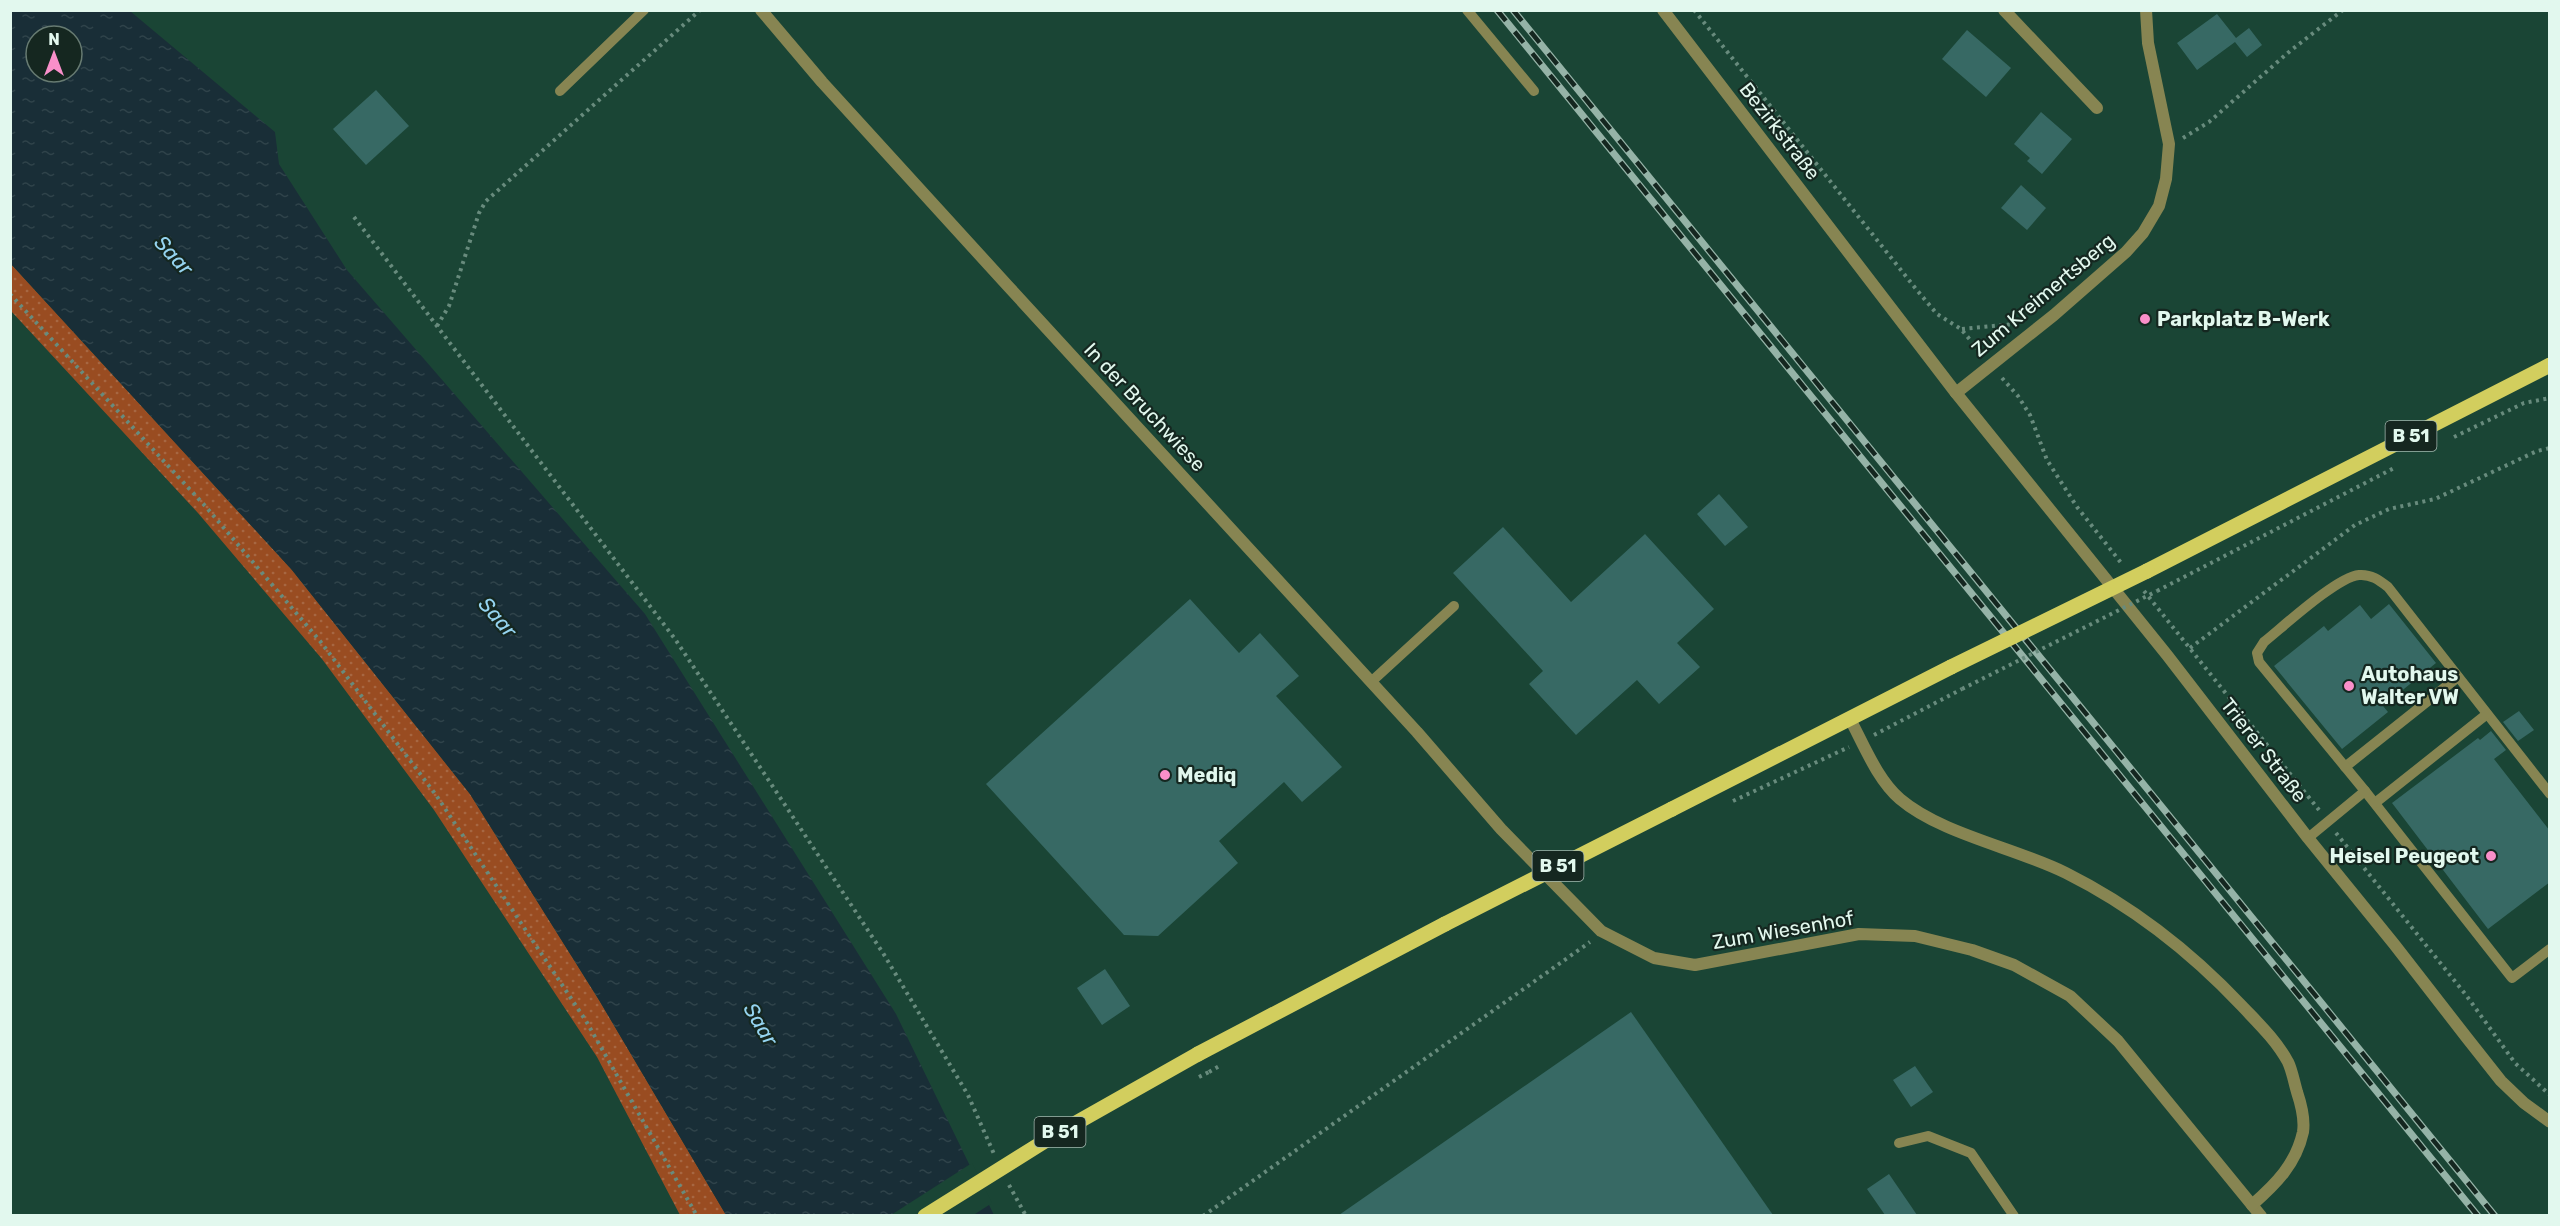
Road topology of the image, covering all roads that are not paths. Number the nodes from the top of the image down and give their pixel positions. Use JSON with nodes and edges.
{"nodes":[{"id":1,"x":644,"y":10,"type":"edge"},
{"id":2,"x":761,"y":10,"type":"edge"},
{"id":3,"x":1467,"y":10,"type":"edge"},
{"id":4,"x":1663,"y":10,"type":"edge"},
{"id":5,"x":2004,"y":10,"type":"edge"},
{"id":6,"x":2146,"y":10,"type":"edge"},
{"id":7,"x":560,"y":91,"type":"dead end"},
{"id":8,"x":1534,"y":91,"type":"dead end"},
{"id":9,"x":2097,"y":108,"type":"dead end"},
{"id":10,"x":2550,"y":364,"type":"edge"},
{"id":11,"x":1956,"y":393,"type":"junction"},
{"id":12,"x":1454,"y":606,"type":"dead end"},
{"id":13,"x":2458,"y":677,"type":"junction"},
{"id":14,"x":1371,"y":682,"type":"junction"},
{"id":15,"x":2487,"y":714,"type":"junction"},
{"id":16,"x":1850,"y":719,"type":"junction"},
{"id":17,"x":2345,"y":767,"type":"junction"},
{"id":18,"x":2365,"y":791,"type":"junction"},
{"id":19,"x":2550,"y":794,"type":"edge"},
{"id":20,"x":2375,"y":803,"type":"junction"},
{"id":21,"x":1501,"y":829,"type":"joint"},
{"id":22,"x":2308,"y":838,"type":"junction"},
{"id":23,"x":2550,"y":949,"type":"edge"},
{"id":24,"x":2550,"y":1122,"type":"edge"},
{"id":25,"x":1899,"y":1143,"type":"dead end"},
{"id":26,"x":2252,"y":1205,"type":"junction"},
{"id":27,"x":925,"y":1215,"type":"edge"},
{"id":28,"x":2014,"y":1215,"type":"edge"},
{"id":29,"x":2261,"y":1215,"type":"edge"}],
"edges":[{"from":1,"to":7,"type":"lane"},
{"from":2,"to":14,"type":"street","name":"In der Bruchwiese"},
{"from":3,"to":8,"type":"lane"},
{"from":4,"to":11,"type":"street","name":"Bezirkstraße"},
{"from":5,"to":9,"type":"street"},
{"from":6,"to":11,"type":"street","name":"Zum Kreimertsberg"},
{"from":10,"to":16,"type":"main road","number":"B 51","bridge":true},
{"from":11,"to":22,"type":"street","name":"Trierer Straße"},
{"from":12,"to":14,"type":"lane"},
{"from":13,"to":15,"type":"lane"},
{"from":13,"to":17,"type":"lane"},
{"from":13,"to":17,"type":"lane"},
{"from":14,"to":21,"type":"street","name":"In der Bruchwiese"},
{"from":15,"to":19,"type":"lane"},
{"from":15,"to":20,"type":"lane"},
{"from":16,"to":26,"type":"street"},
{"from":16,"to":27,"type":"main road","number":"B 51","bridge":true},
{"from":17,"to":18,"type":"lane"},
{"from":18,"to":20,"type":"lane"},
{"from":18,"to":22,"type":"lane"},
{"from":20,"to":23,"type":"lane"},
{"from":21,"to":26,"type":"street","name":"Zum Wiesenhof"},
{"from":22,"to":24,"type":"street","name":"Trierer Straße"},
{"from":25,"to":28,"type":"lane"},
{"from":26,"to":29,"type":"street","name":"Zum Wiesenhof"}]}
